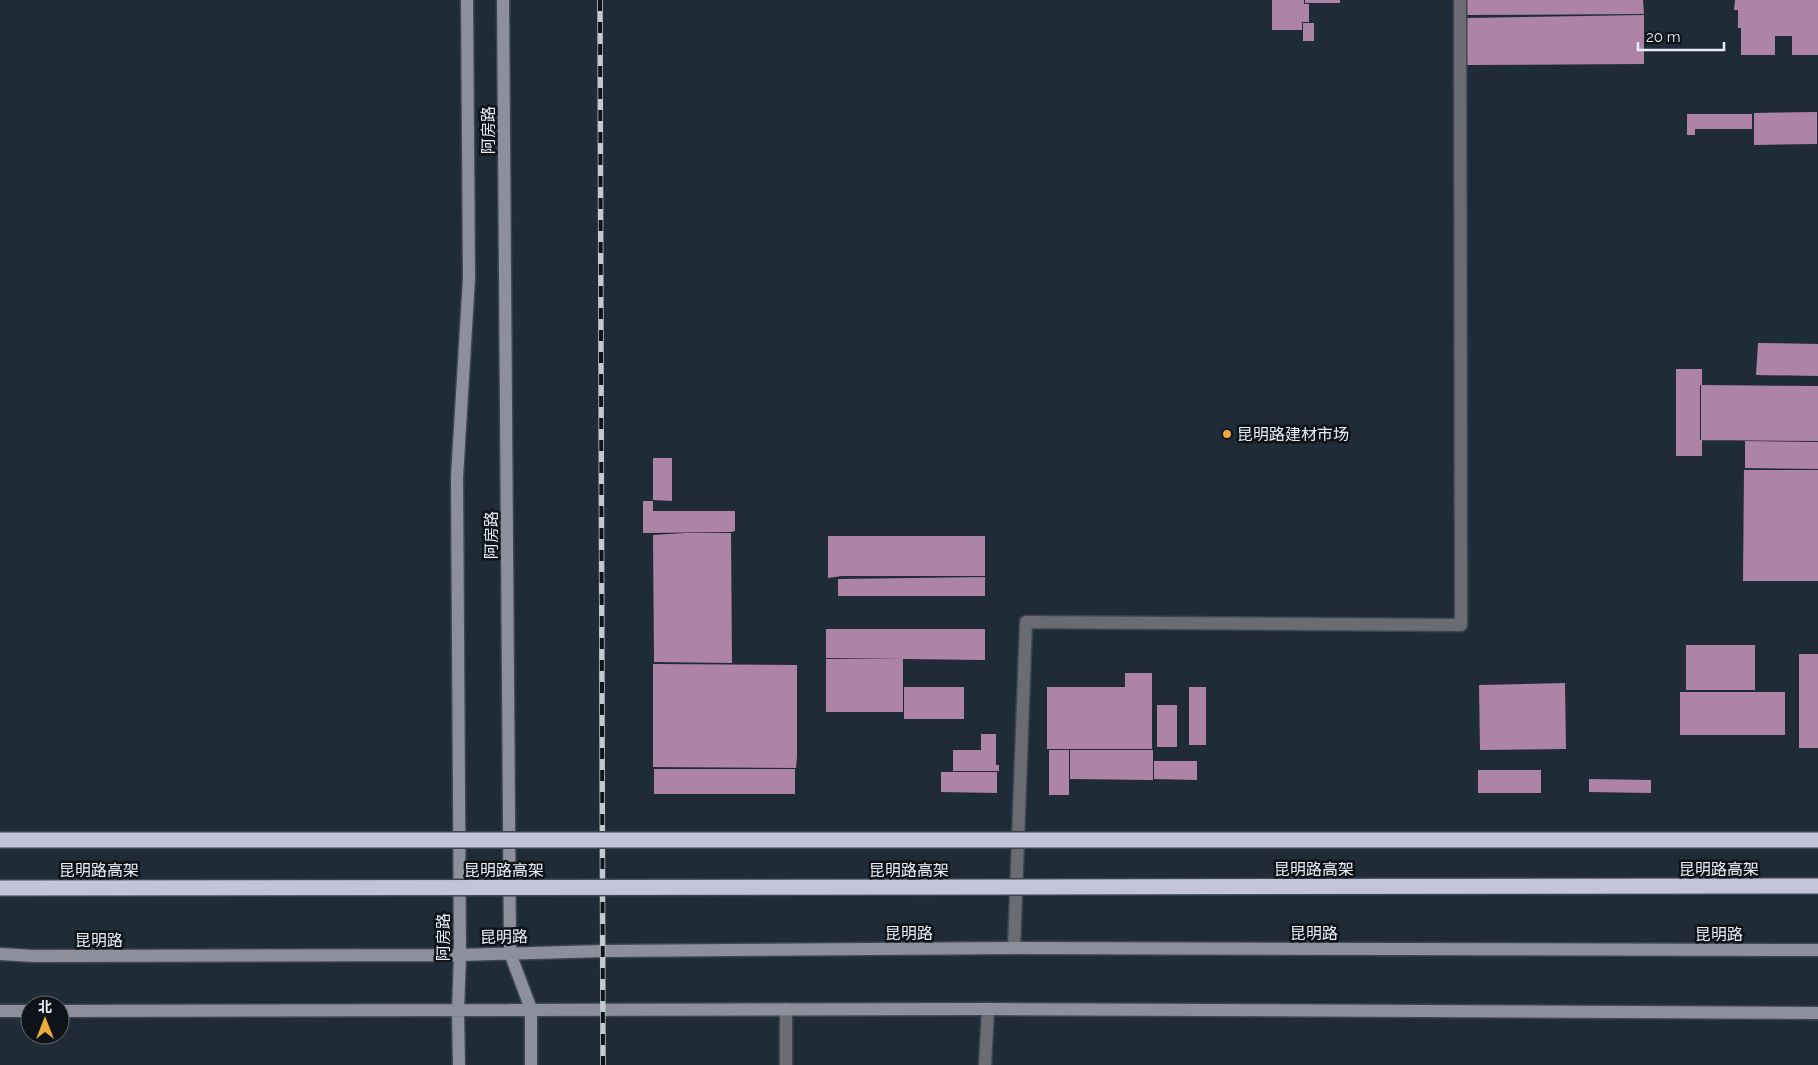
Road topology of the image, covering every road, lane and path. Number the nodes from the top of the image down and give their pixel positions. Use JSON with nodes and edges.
{"nodes":[{"id":1,"x":467,"y":0,"type":"edge"},
{"id":2,"x":503,"y":0,"type":"edge"},
{"id":3,"x":1460,"y":0,"type":"edge"},
{"id":4,"x":0,"y":840,"type":"edge"},
{"id":5,"x":1818,"y":840,"type":"edge"},
{"id":6,"x":1818,"y":886,"type":"edge"},
{"id":7,"x":0,"y":888,"type":"edge"},
{"id":8,"x":1014,"y":948,"type":"junction"},
{"id":9,"x":1818,"y":950,"type":"edge"},
{"id":10,"x":510,"y":953,"type":"junction"},
{"id":11,"x":0,"y":954,"type":"edge"},
{"id":12,"x":460,"y":955,"type":"junction"},
{"id":13,"x":531,"y":1009,"type":"junction"},
{"id":14,"x":786,"y":1009,"type":"junction"},
{"id":15,"x":988,"y":1009,"type":"junction"},
{"id":16,"x":0,"y":1011,"type":"edge"},
{"id":17,"x":20,"y":1011,"type":"edge"},
{"id":18,"x":70,"y":1011,"type":"edge"},
{"id":19,"x":458,"y":1011,"type":"junction"},
{"id":20,"x":1818,"y":1013,"type":"edge"},
{"id":21,"x":459,"y":1065,"type":"edge"},
{"id":22,"x":531,"y":1065,"type":"edge"},
{"id":23,"x":786,"y":1065,"type":"edge"},
{"id":24,"x":986,"y":1065,"type":"edge"}],
"edges":[{"from":1,"to":12,"type":"main road","name":"阿房路"},
{"from":2,"to":10,"type":"main road","name":"阿房路"},
{"from":3,"to":8,"type":"lane"},
{"from":4,"to":5,"type":"highway","name":"昆明路高架","bridge":true},
{"from":6,"to":7,"type":"highway","name":"昆明路高架","bridge":true},
{"from":8,"to":9,"type":"main road","name":"昆明路"},
{"from":8,"to":10,"type":"main road","name":"昆明路"},
{"from":10,"to":12,"type":"main road","name":"昆明路"},
{"from":10,"to":13,"type":"main road","name":"阿房路"},
{"from":11,"to":12,"type":"main road","name":"昆明路"},
{"from":12,"to":19,"type":"main road","name":"阿房路"},
{"from":13,"to":14,"type":"main road"},
{"from":13,"to":19,"type":"main road"},
{"from":13,"to":22,"type":"main road","name":"阿房路"},
{"from":14,"to":15,"type":"main road"},
{"from":14,"to":23,"type":"lane"},
{"from":15,"to":20,"type":"main road"},
{"from":15,"to":24,"type":"lane"},
{"from":16,"to":17,"type":"main road"},
{"from":18,"to":19,"type":"main road"},
{"from":19,"to":21,"type":"main road","name":"阿房路"}]}
